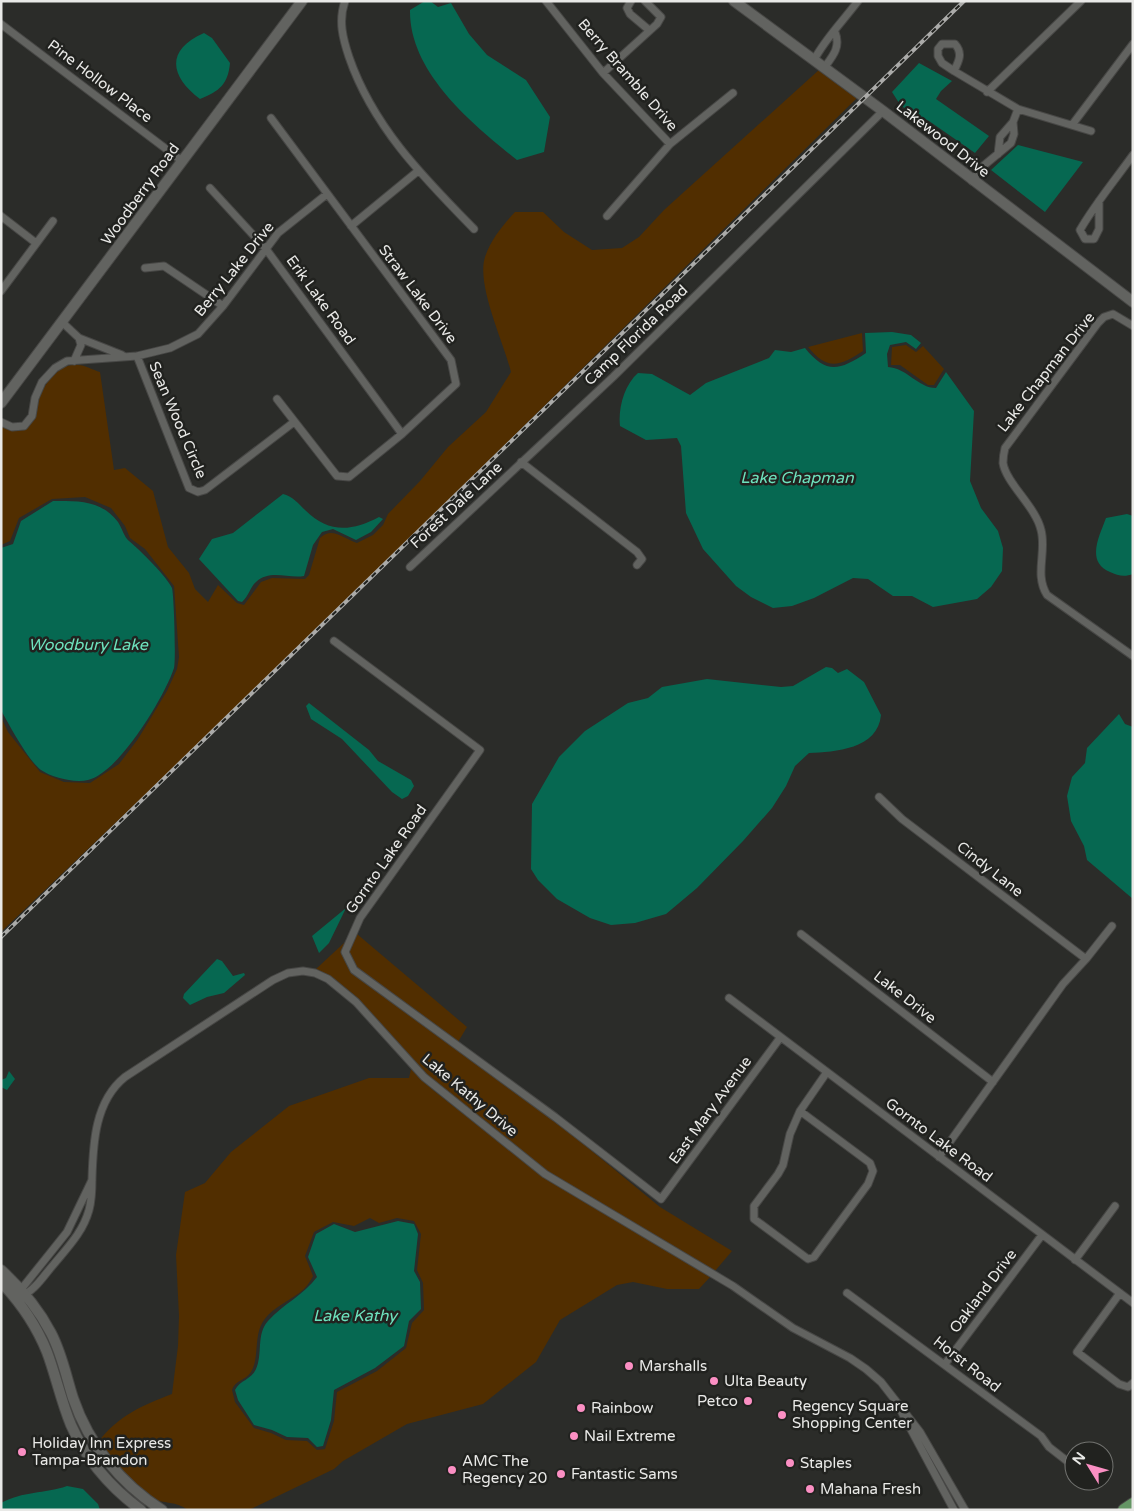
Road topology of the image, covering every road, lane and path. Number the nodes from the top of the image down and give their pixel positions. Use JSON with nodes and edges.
{"nodes":[{"id":1,"x":302,"y":1,"type":"edge"},
{"id":2,"x":346,"y":1,"type":"edge"},
{"id":3,"x":546,"y":1,"type":"edge"},
{"id":4,"x":631,"y":1,"type":"edge"},
{"id":5,"x":645,"y":1,"type":"edge"},
{"id":6,"x":734,"y":1,"type":"edge"},
{"id":7,"x":858,"y":1,"type":"edge"},
{"id":8,"x":1081,"y":1,"type":"edge"},
{"id":9,"x":1,"y":24,"type":"edge"},
{"id":10,"x":649,"y":30,"type":"junction"},
{"id":11,"x":836,"y":32,"type":"junction"},
{"id":12,"x":1133,"y":44,"type":"edge"},
{"id":13,"x":814,"y":60,"type":"junction"},
{"id":14,"x":824,"y":68,"type":"junction"},
{"id":15,"x":954,"y":71,"type":"dead end"},
{"id":16,"x":603,"y":73,"type":"junction"},
{"id":17,"x":987,"y":92,"type":"junction"},
{"id":18,"x":733,"y":93,"type":"dead end"},
{"id":19,"x":1018,"y":109,"type":"junction"},
{"id":20,"x":883,"y":111,"type":"junction"},
{"id":21,"x":271,"y":118,"type":"dead end"},
{"id":22,"x":1013,"y":122,"type":"junction"},
{"id":23,"x":1072,"y":125,"type":"junction"},
{"id":24,"x":1091,"y":130,"type":"dead end"},
{"id":25,"x":670,"y":144,"type":"junction"},
{"id":26,"x":998,"y":154,"type":"junction"},
{"id":27,"x":1133,"y":156,"type":"edge"},
{"id":28,"x":182,"y":161,"type":"junction"},
{"id":29,"x":418,"y":170,"type":"junction"},
{"id":30,"x":972,"y":181,"type":"junction"},
{"id":31,"x":210,"y":188,"type":"dead end"},
{"id":32,"x":327,"y":194,"type":"junction"},
{"id":33,"x":1099,"y":201,"type":"junction"},
{"id":34,"x":1,"y":216,"type":"edge"},
{"id":35,"x":607,"y":216,"type":"dead end"},
{"id":36,"x":54,"y":221,"type":"dead end"},
{"id":37,"x":351,"y":226,"type":"junction"},
{"id":38,"x":474,"y":229,"type":"dead end"},
{"id":39,"x":36,"y":243,"type":"junction"},
{"id":40,"x":266,"y":249,"type":"junction"},
{"id":41,"x":145,"y":268,"type":"dead end"},
{"id":42,"x":1,"y":291,"type":"edge"},
{"id":43,"x":1133,"y":302,"type":"edge"},
{"id":44,"x":223,"y":306,"type":"junction"},
{"id":45,"x":63,"y":323,"type":"junction"},
{"id":46,"x":1133,"y":326,"type":"edge"},
{"id":47,"x":79,"y":338,"type":"junction"},
{"id":48,"x":137,"y":356,"type":"junction"},
{"id":49,"x":127,"y":357,"type":"junction"},
{"id":50,"x":74,"y":361,"type":"junction"},
{"id":51,"x":277,"y":399,"type":"dead end"},
{"id":52,"x":1,"y":403,"type":"edge"},
{"id":53,"x":1,"y":422,"type":"edge"},
{"id":54,"x":294,"y":422,"type":"junction"},
{"id":55,"x":402,"y":434,"type":"junction"},
{"id":56,"x":521,"y":462,"type":"junction"},
{"id":57,"x":637,"y":565,"type":"dead end"},
{"id":58,"x":410,"y":567,"type":"dead end"},
{"id":59,"x":334,"y":641,"type":"dead end"},
{"id":60,"x":1133,"y":656,"type":"edge"},
{"id":61,"x":880,"y":797,"type":"dead end"},
{"id":62,"x":1112,"y":926,"type":"dead end"},
{"id":63,"x":801,"y":934,"type":"dead end"},
{"id":64,"x":1086,"y":959,"type":"junction"},
{"id":65,"x":729,"y":998,"type":"dead end"},
{"id":66,"x":780,"y":1038,"type":"junction"},
{"id":67,"x":827,"y":1072,"type":"junction"},
{"id":68,"x":993,"y":1082,"type":"junction"},
{"id":69,"x":800,"y":1111,"type":"junction"},
{"id":70,"x":939,"y":1157,"type":"junction"},
{"id":71,"x":661,"y":1199,"type":"joint"},
{"id":72,"x":1115,"y":1206,"type":"dead end"},
{"id":73,"x":1042,"y":1236,"type":"junction"},
{"id":74,"x":1075,"y":1260,"type":"junction"},
{"id":75,"x":1,"y":1270,"type":"edge"},
{"id":76,"x":1,"y":1282,"type":"edge"},
{"id":77,"x":23,"y":1291,"type":"junction"},
{"id":78,"x":847,"y":1293,"type":"dead end"},
{"id":79,"x":1120,"y":1293,"type":"junction"},
{"id":80,"x":15,"y":1298,"type":"junction"},
{"id":81,"x":1133,"y":1303,"type":"edge"},
{"id":82,"x":945,"y":1364,"type":"junction"},
{"id":83,"x":1133,"y":1383,"type":"edge"},
{"id":84,"x":898,"y":1404,"type":"junction"},
{"id":85,"x":1064,"y":1459,"type":"edge"},
{"id":86,"x":1133,"y":1504,"type":"edge"},
{"id":87,"x":140,"y":1510,"type":"edge"},
{"id":88,"x":162,"y":1510,"type":"edge"},
{"id":89,"x":954,"y":1510,"type":"edge"},
{"id":90,"x":965,"y":1510,"type":"edge"},
{"id":91,"x":1124,"y":1510,"type":"edge"}],
"edges":[{"from":1,"to":28,"type":"street","name":"Woodberry Road"},
{"from":2,"to":29,"type":"street"},
{"from":3,"to":16,"type":"street","name":"Berry Bramble Drive"},
{"from":4,"to":10,"type":"street"},
{"from":5,"to":10,"type":"street"},
{"from":6,"to":13,"type":"street","name":"Lakewood Drive"},
{"from":7,"to":11,"type":"street"},
{"from":8,"to":17,"type":"street"},
{"from":9,"to":28,"type":"street","name":"Pine Hollow Place"},
{"from":10,"to":16,"type":"street"},
{"from":11,"to":13,"type":"street"},
{"from":11,"to":14,"type":"street"},
{"from":12,"to":23,"type":"street"},
{"from":13,"to":14,"type":"street","name":"Lakewood Drive"},
{"from":14,"to":20,"type":"street","name":"Lakewood Drive"},
{"from":15,"to":17,"type":"street"},
{"from":16,"to":25,"type":"street","name":"Berry Bramble Drive"},
{"from":17,"to":19,"type":"street"},
{"from":18,"to":25,"type":"street"},
{"from":19,"to":22,"type":"street"},
{"from":19,"to":23,"type":"street"},
{"from":20,"to":30,"type":"street","name":"Lakewood Drive"},
{"from":20,"to":56,"type":"street","name":"Camp Florida Road"},
{"from":21,"to":32,"type":"street","name":"Straw Lake Drive"},
{"from":22,"to":26,"type":"street"},
{"from":22,"to":26,"type":"street"},
{"from":23,"to":24,"type":"street"},
{"from":25,"to":35,"type":"street"},
{"from":26,"to":30,"type":"street"},
{"from":27,"to":33,"type":"street"},
{"from":28,"to":45,"type":"street","name":"Woodberry Road"},
{"from":29,"to":37,"type":"street"},
{"from":29,"to":38,"type":"street"},
{"from":30,"to":43,"type":"street","name":"Lakewood Drive"},
{"from":31,"to":40,"type":"street","name":"Erik Lake Road"},
{"from":32,"to":37,"type":"street","name":"Straw Lake Drive"},
{"from":32,"to":40,"type":"street","name":"Berry Lake Drive"},
{"from":33,"to":33,"type":"street"},
{"from":34,"to":39,"type":"street"},
{"from":36,"to":39,"type":"street"},
{"from":37,"to":55,"type":"street","name":"Straw Lake Drive"},
{"from":39,"to":42,"type":"street"},
{"from":40,"to":44,"type":"street","name":"Berry Lake Drive"},
{"from":40,"to":55,"type":"street","name":"Erik Lake Road"},
{"from":41,"to":44,"type":"street"},
{"from":44,"to":48,"type":"street","name":"Berry Lake Drive"},
{"from":45,"to":47,"type":"street","name":"Berry Lake Drive"},
{"from":45,"to":52,"type":"street","name":"Woodberry Road"},
{"from":46,"to":60,"type":"street","name":"Lake Chapman Drive"},
{"from":47,"to":49,"type":"street","name":"Berry Lake Drive"},
{"from":47,"to":50,"type":"street"},
{"from":48,"to":49,"type":"street","name":"Berry Lake Drive"},
{"from":48,"to":54,"type":"street","name":"Sean Wood Circle"},
{"from":49,"to":50,"type":"street","name":"Berry Lake Drive"},
{"from":50,"to":53,"type":"street","name":"Berry Lake Drive"},
{"from":51,"to":54,"type":"street","name":"Straw Lake Drive"},
{"from":54,"to":55,"type":"street","name":"Straw Lake Drive"},
{"from":56,"to":57,"type":"street"},
{"from":56,"to":58,"type":"street","name":"Forest Dale Lane"},
{"from":59,"to":71,"type":"street","name":"Gornto Lake Road"},
{"from":61,"to":64,"type":"street","name":"Cindy Lane"},
{"from":62,"to":64,"type":"street"},
{"from":63,"to":68,"type":"street","name":"Lake Drive"},
{"from":64,"to":68,"type":"street"},
{"from":65,"to":66,"type":"street","name":"Gornto Lake Road"},
{"from":66,"to":67,"type":"street","name":"Gornto Lake Road"},
{"from":66,"to":71,"type":"street","name":"East Mary Avenue"},
{"from":67,"to":69,"type":"street"},
{"from":67,"to":70,"type":"street","name":"Gornto Lake Road"},
{"from":68,"to":70,"type":"street"},
{"from":69,"to":69,"type":"street"},
{"from":70,"to":73,"type":"street","name":"Gornto Lake Road"},
{"from":72,"to":74,"type":"street"},
{"from":73,"to":74,"type":"street","name":"Gornto Lake Road"},
{"from":73,"to":82,"type":"street","name":"Oakland Drive"},
{"from":74,"to":79,"type":"street","name":"Gornto Lake Road"},
{"from":75,"to":77,"type":"street"},
{"from":76,"to":80,"type":"street"},
{"from":77,"to":80,"type":"street"},
{"from":77,"to":84,"type":"street","name":"Lake Kathy Drive"},
{"from":77,"to":88,"type":"street"},
{"from":78,"to":82,"type":"street","name":"Horst Road"},
{"from":79,"to":81,"type":"street","name":"Gornto Lake Road"},
{"from":79,"to":83,"type":"street"},
{"from":80,"to":87,"type":"street"},
{"from":82,"to":85,"type":"street","name":"Horst Road"},
{"from":84,"to":89,"type":"street","name":"Lake Kathy Drive"},
{"from":84,"to":90,"type":"street","name":"Lake Kathy Drive"},
{"from":86,"to":91,"type":"highway"}]}
